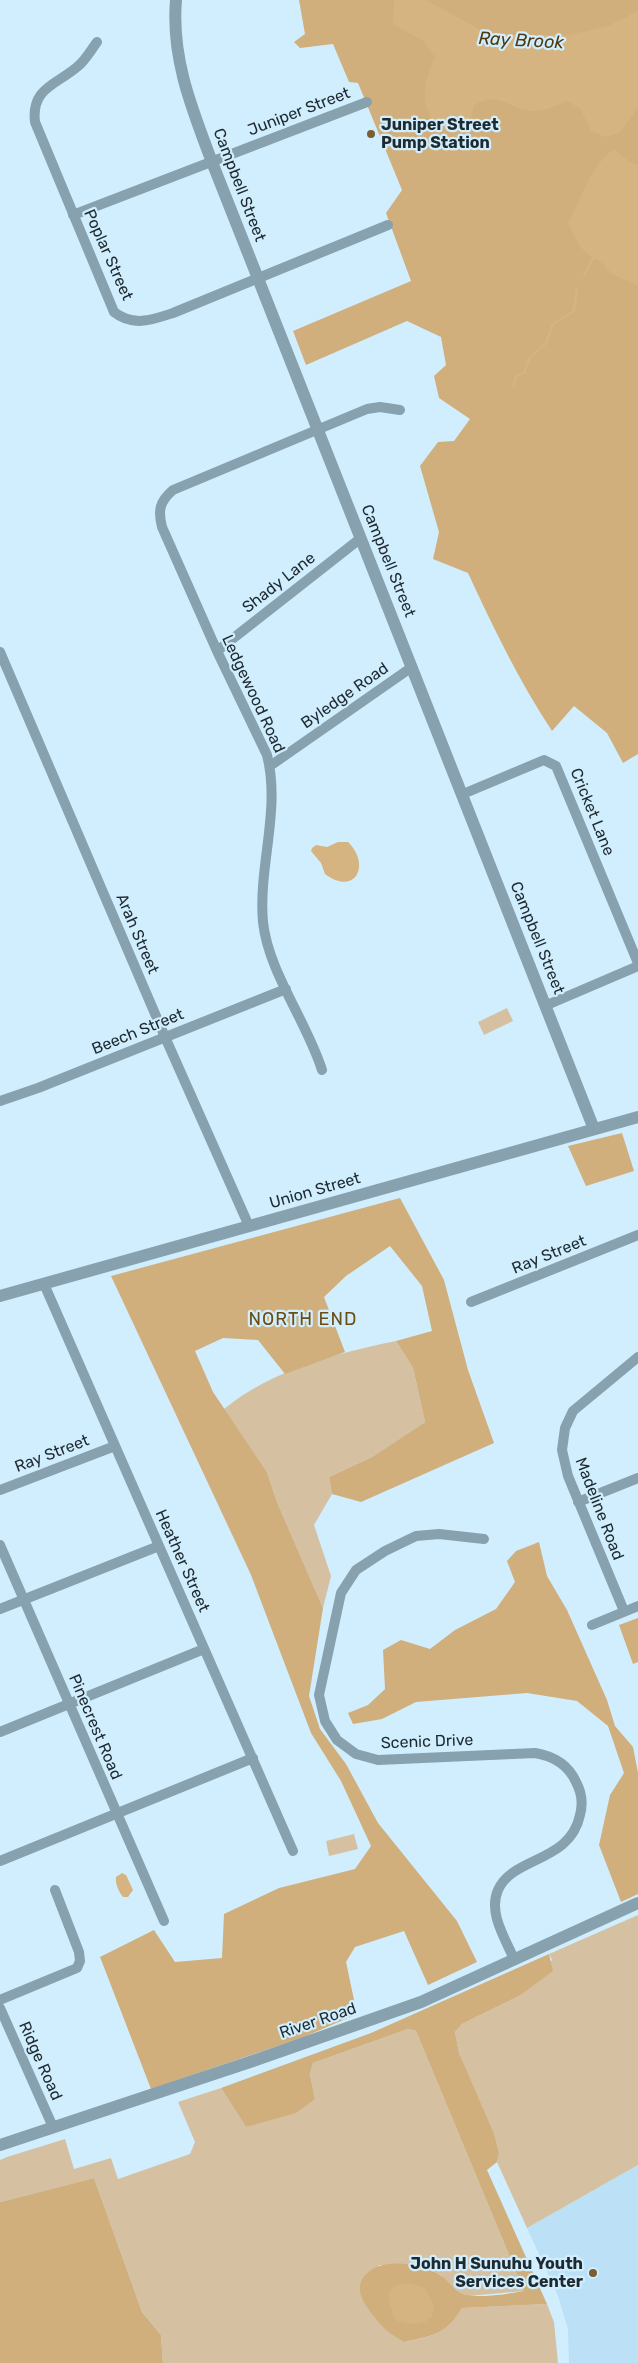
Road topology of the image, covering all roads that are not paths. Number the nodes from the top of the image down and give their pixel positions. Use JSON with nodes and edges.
{"nodes":[{"id":1,"x":176,"y":0,"type":"edge"},
{"id":2,"x":97,"y":42,"type":"dead end"},
{"id":3,"x":367,"y":102,"type":"dead end"},
{"id":4,"x":212,"y":162,"type":"junction"},
{"id":5,"x":73,"y":215,"type":"junction"},
{"id":6,"x":388,"y":225,"type":"dead end"},
{"id":7,"x":257,"y":278,"type":"junction"},
{"id":8,"x":400,"y":410,"type":"dead end"},
{"id":9,"x":318,"y":429,"type":"junction"},
{"id":10,"x":361,"y":538,"type":"junction"},
{"id":11,"x":217,"y":651,"type":"junction"},
{"id":12,"x":0,"y":652,"type":"edge"},
{"id":13,"x":412,"y":667,"type":"junction"},
{"id":14,"x":270,"y":766,"type":"junction"},
{"id":15,"x":463,"y":794,"type":"junction"},
{"id":16,"x":638,"y":965,"type":"edge"},
{"id":17,"x":286,"y":989,"type":"junction"},
{"id":18,"x":546,"y":1004,"type":"junction"},
{"id":19,"x":165,"y":1037,"type":"junction"},
{"id":20,"x":322,"y":1070,"type":"dead end"},
{"id":21,"x":0,"y":1101,"type":"edge"},
{"id":22,"x":638,"y":1116,"type":"edge"},
{"id":23,"x":594,"y":1129,"type":"junction"},
{"id":24,"x":249,"y":1226,"type":"junction"},
{"id":25,"x":638,"y":1235,"type":"edge"},
{"id":26,"x":44,"y":1284,"type":"junction"},
{"id":27,"x":0,"y":1296,"type":"edge"},
{"id":28,"x":472,"y":1302,"type":"dead end"},
{"id":29,"x":638,"y":1357,"type":"edge"},
{"id":30,"x":115,"y":1446,"type":"junction"},
{"id":31,"x":638,"y":1478,"type":"edge"},
{"id":32,"x":0,"y":1490,"type":"edge"},
{"id":33,"x":578,"y":1502,"type":"junction"},
{"id":34,"x":484,"y":1538,"type":"dead end"},
{"id":35,"x":0,"y":1545,"type":"edge"},
{"id":36,"x":159,"y":1546,"type":"junction"},
{"id":37,"x":24,"y":1600,"type":"junction"},
{"id":38,"x":638,"y":1606,"type":"edge"},
{"id":39,"x":0,"y":1609,"type":"edge"},
{"id":40,"x":624,"y":1612,"type":"junction"},
{"id":41,"x":592,"y":1625,"type":"dead end"},
{"id":42,"x":204,"y":1649,"type":"junction"},
{"id":43,"x":70,"y":1704,"type":"junction"},
{"id":44,"x":0,"y":1732,"type":"edge"},
{"id":45,"x":253,"y":1758,"type":"junction"},
{"id":46,"x":116,"y":1814,"type":"junction"},
{"id":47,"x":293,"y":1850,"type":"dead end"},
{"id":48,"x":0,"y":1861,"type":"edge"},
{"id":49,"x":55,"y":1890,"type":"dead end"},
{"id":50,"x":638,"y":1903,"type":"edge"},
{"id":51,"x":164,"y":1921,"type":"dead end"},
{"id":52,"x":514,"y":1959,"type":"junction"},
{"id":53,"x":0,"y":2000,"type":"edge"},
{"id":54,"x":0,"y":2010,"type":"edge"},
{"id":55,"x":53,"y":2127,"type":"junction"},
{"id":56,"x":0,"y":2145,"type":"edge"}],
"edges":[{"from":1,"to":4,"type":"street","name":"Campbell Street"},
{"from":2,"to":5,"type":"street","name":"Poplar Street"},
{"from":3,"to":4,"type":"street","name":"Juniper Street"},
{"from":4,"to":5,"type":"street","name":"Juniper Street"},
{"from":4,"to":7,"type":"street","name":"Campbell Street"},
{"from":5,"to":7,"type":"street","name":"Poplar Street"},
{"from":6,"to":7,"type":"street","name":"Poplar Street"},
{"from":7,"to":9,"type":"street","name":"Campbell Street"},
{"from":8,"to":9,"type":"street"},
{"from":9,"to":10,"type":"street","name":"Campbell Street"},
{"from":9,"to":11,"type":"street","name":"Ledgewood Road"},
{"from":10,"to":11,"type":"street","name":"Shady Lane"},
{"from":10,"to":13,"type":"street","name":"Campbell Street"},
{"from":11,"to":14,"type":"street","name":"Ledgewood Road"},
{"from":12,"to":19,"type":"street","name":"Arah Street"},
{"from":13,"to":14,"type":"street","name":"Byledge Road"},
{"from":13,"to":15,"type":"street","name":"Campbell Street"},
{"from":14,"to":17,"type":"street","name":"Ledgewood Road"},
{"from":15,"to":16,"type":"street","name":"Cricket Lane"},
{"from":15,"to":18,"type":"street","name":"Campbell Street"},
{"from":16,"to":18,"type":"street"},
{"from":17,"to":19,"type":"street","name":"Beech Street"},
{"from":17,"to":20,"type":"street","name":"Ledgewood Road"},
{"from":18,"to":23,"type":"street","name":"Campbell Street"},
{"from":19,"to":21,"type":"street","name":"Beech Street"},
{"from":19,"to":24,"type":"street","name":"Arah Street"},
{"from":22,"to":23,"type":"street","name":"Union Street"},
{"from":23,"to":24,"type":"street","name":"Union Street"},
{"from":24,"to":26,"type":"street","name":"Union Street"},
{"from":25,"to":28,"type":"street","name":"Ray Street"},
{"from":26,"to":27,"type":"street","name":"Union Street"},
{"from":26,"to":30,"type":"street","name":"Heather Street"},
{"from":29,"to":33,"type":"street","name":"Madeline Road"},
{"from":30,"to":32,"type":"street","name":"Ray Street"},
{"from":30,"to":36,"type":"street","name":"Heather Street"},
{"from":31,"to":33,"type":"street"},
{"from":33,"to":40,"type":"street","name":"Madeline Road"},
{"from":34,"to":52,"type":"street","name":"Scenic Drive"},
{"from":35,"to":37,"type":"street","name":"Pinecrest Road"},
{"from":36,"to":37,"type":"street"},
{"from":36,"to":42,"type":"street","name":"Heather Street"},
{"from":37,"to":39,"type":"street"},
{"from":37,"to":43,"type":"street","name":"Pinecrest Road"},
{"from":38,"to":40,"type":"street"},
{"from":40,"to":41,"type":"street"},
{"from":42,"to":43,"type":"street"},
{"from":42,"to":45,"type":"street","name":"Heather Street"},
{"from":43,"to":44,"type":"street"},
{"from":43,"to":46,"type":"street","name":"Pinecrest Road"},
{"from":45,"to":46,"type":"street"},
{"from":45,"to":47,"type":"street","name":"Heather Street"},
{"from":46,"to":48,"type":"street"},
{"from":46,"to":51,"type":"street","name":"Pinecrest Road"},
{"from":49,"to":53,"type":"street"},
{"from":50,"to":52,"type":"street","name":"River Road"},
{"from":52,"to":55,"type":"street","name":"River Road"},
{"from":54,"to":55,"type":"street","name":"Ridge Road"},
{"from":55,"to":56,"type":"street","name":"River Road"}]}
